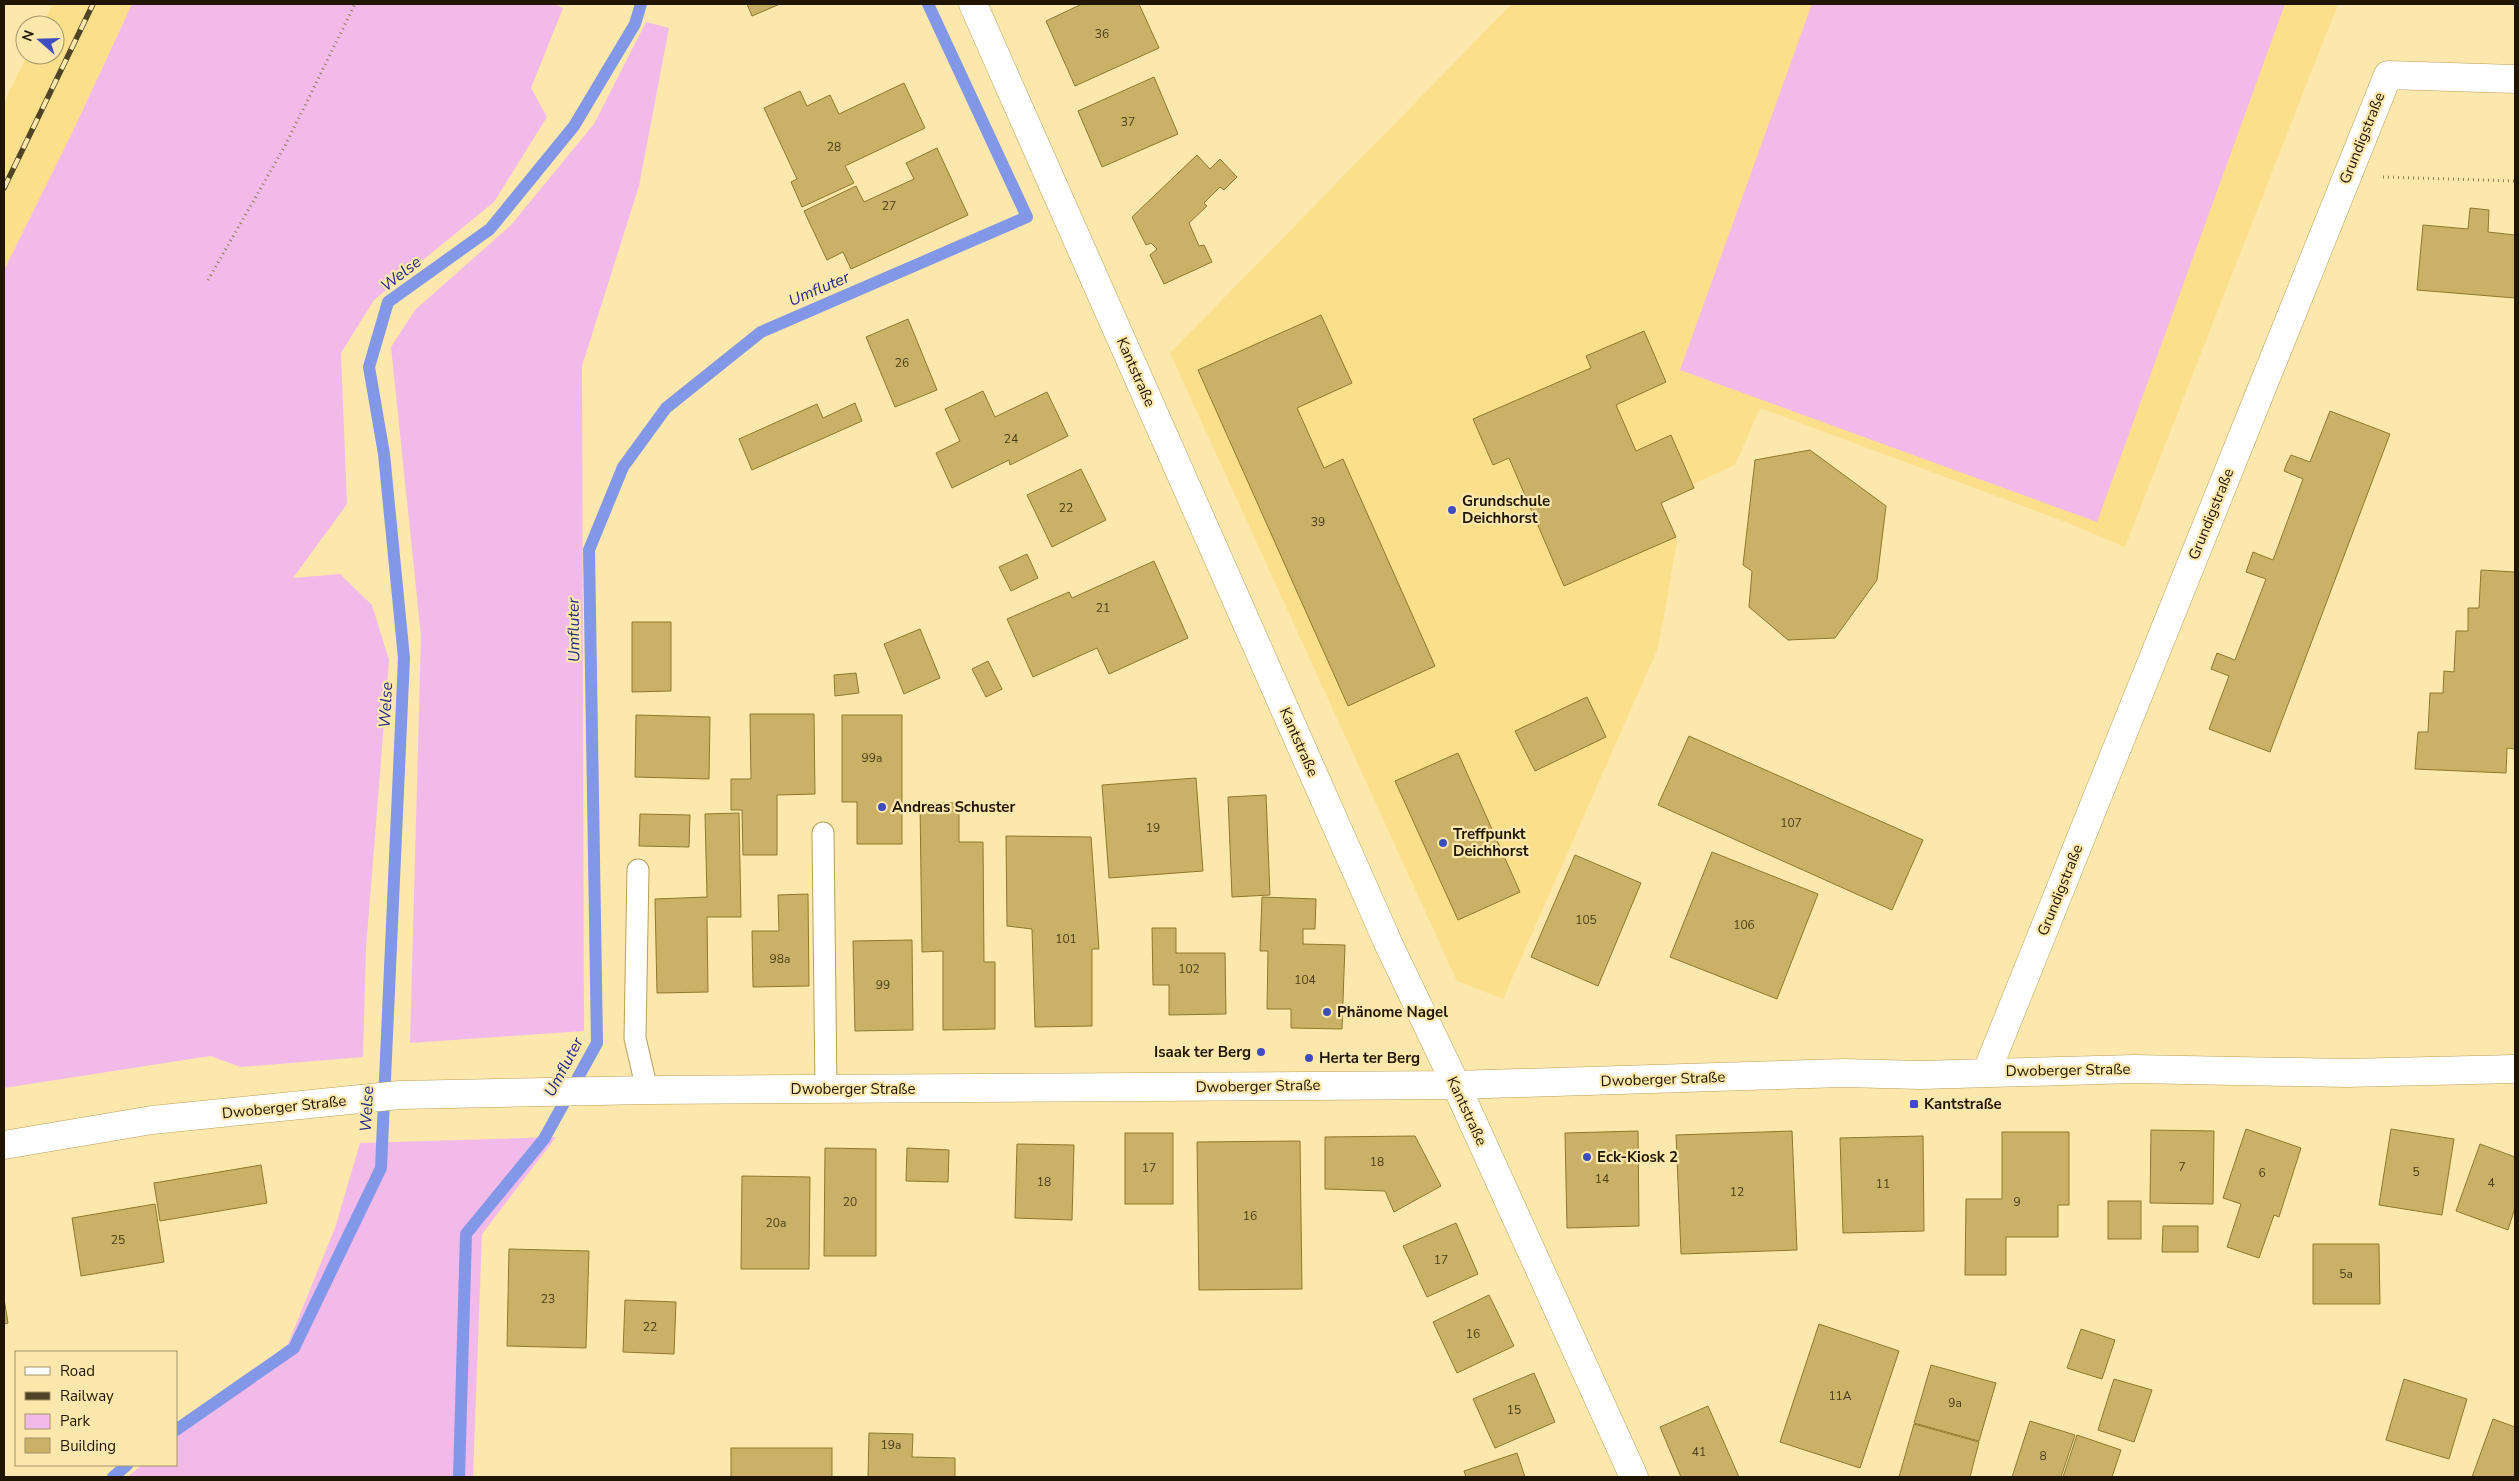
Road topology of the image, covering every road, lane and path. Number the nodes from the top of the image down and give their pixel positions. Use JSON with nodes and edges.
{"nodes":[{"id":1,"x":355,"y":4,"type":"edge"},
{"id":2,"x":973,"y":4,"type":"edge"},
{"id":3,"x":2515,"y":80,"type":"edge"},
{"id":4,"x":2347,"y":176,"type":"junction"},
{"id":5,"x":2515,"y":181,"type":"edge"},
{"id":6,"x":208,"y":280,"type":"dead end"},
{"id":7,"x":824,"y":833,"type":"dead end"},
{"id":8,"x":638,"y":870,"type":"dead end"},
{"id":9,"x":2515,"y":1069,"type":"edge"},
{"id":10,"x":1987,"y":1072,"type":"junction"},
{"id":11,"x":1456,"y":1085,"type":"junction"},
{"id":12,"x":826,"y":1089,"type":"junction"},
{"id":13,"x":647,"y":1090,"type":"junction"},
{"id":14,"x":4,"y":1145,"type":"edge"},
{"id":15,"x":1634,"y":1477,"type":"edge"}],
"edges":[{"from":1,"to":6,"type":"path"},
{"from":2,"to":11,"type":"street","name":"Kantstraße"},
{"from":3,"to":4,"type":"street","name":"Grundigstraße"},
{"from":4,"to":5,"type":"path"},
{"from":4,"to":10,"type":"street","name":"Grundigstraße"},
{"from":7,"to":12,"type":"lane"},
{"from":8,"to":13,"type":"lane"},
{"from":9,"to":10,"type":"street","name":"Dwoberger Straße"},
{"from":10,"to":11,"type":"street","name":"Dwoberger Straße"},
{"from":11,"to":12,"type":"street","name":"Dwoberger Straße"},
{"from":11,"to":15,"type":"street","name":"Kantstraße"},
{"from":12,"to":13,"type":"street","name":"Dwoberger Straße"},
{"from":13,"to":14,"type":"street","name":"Dwoberger Straße"}]}
